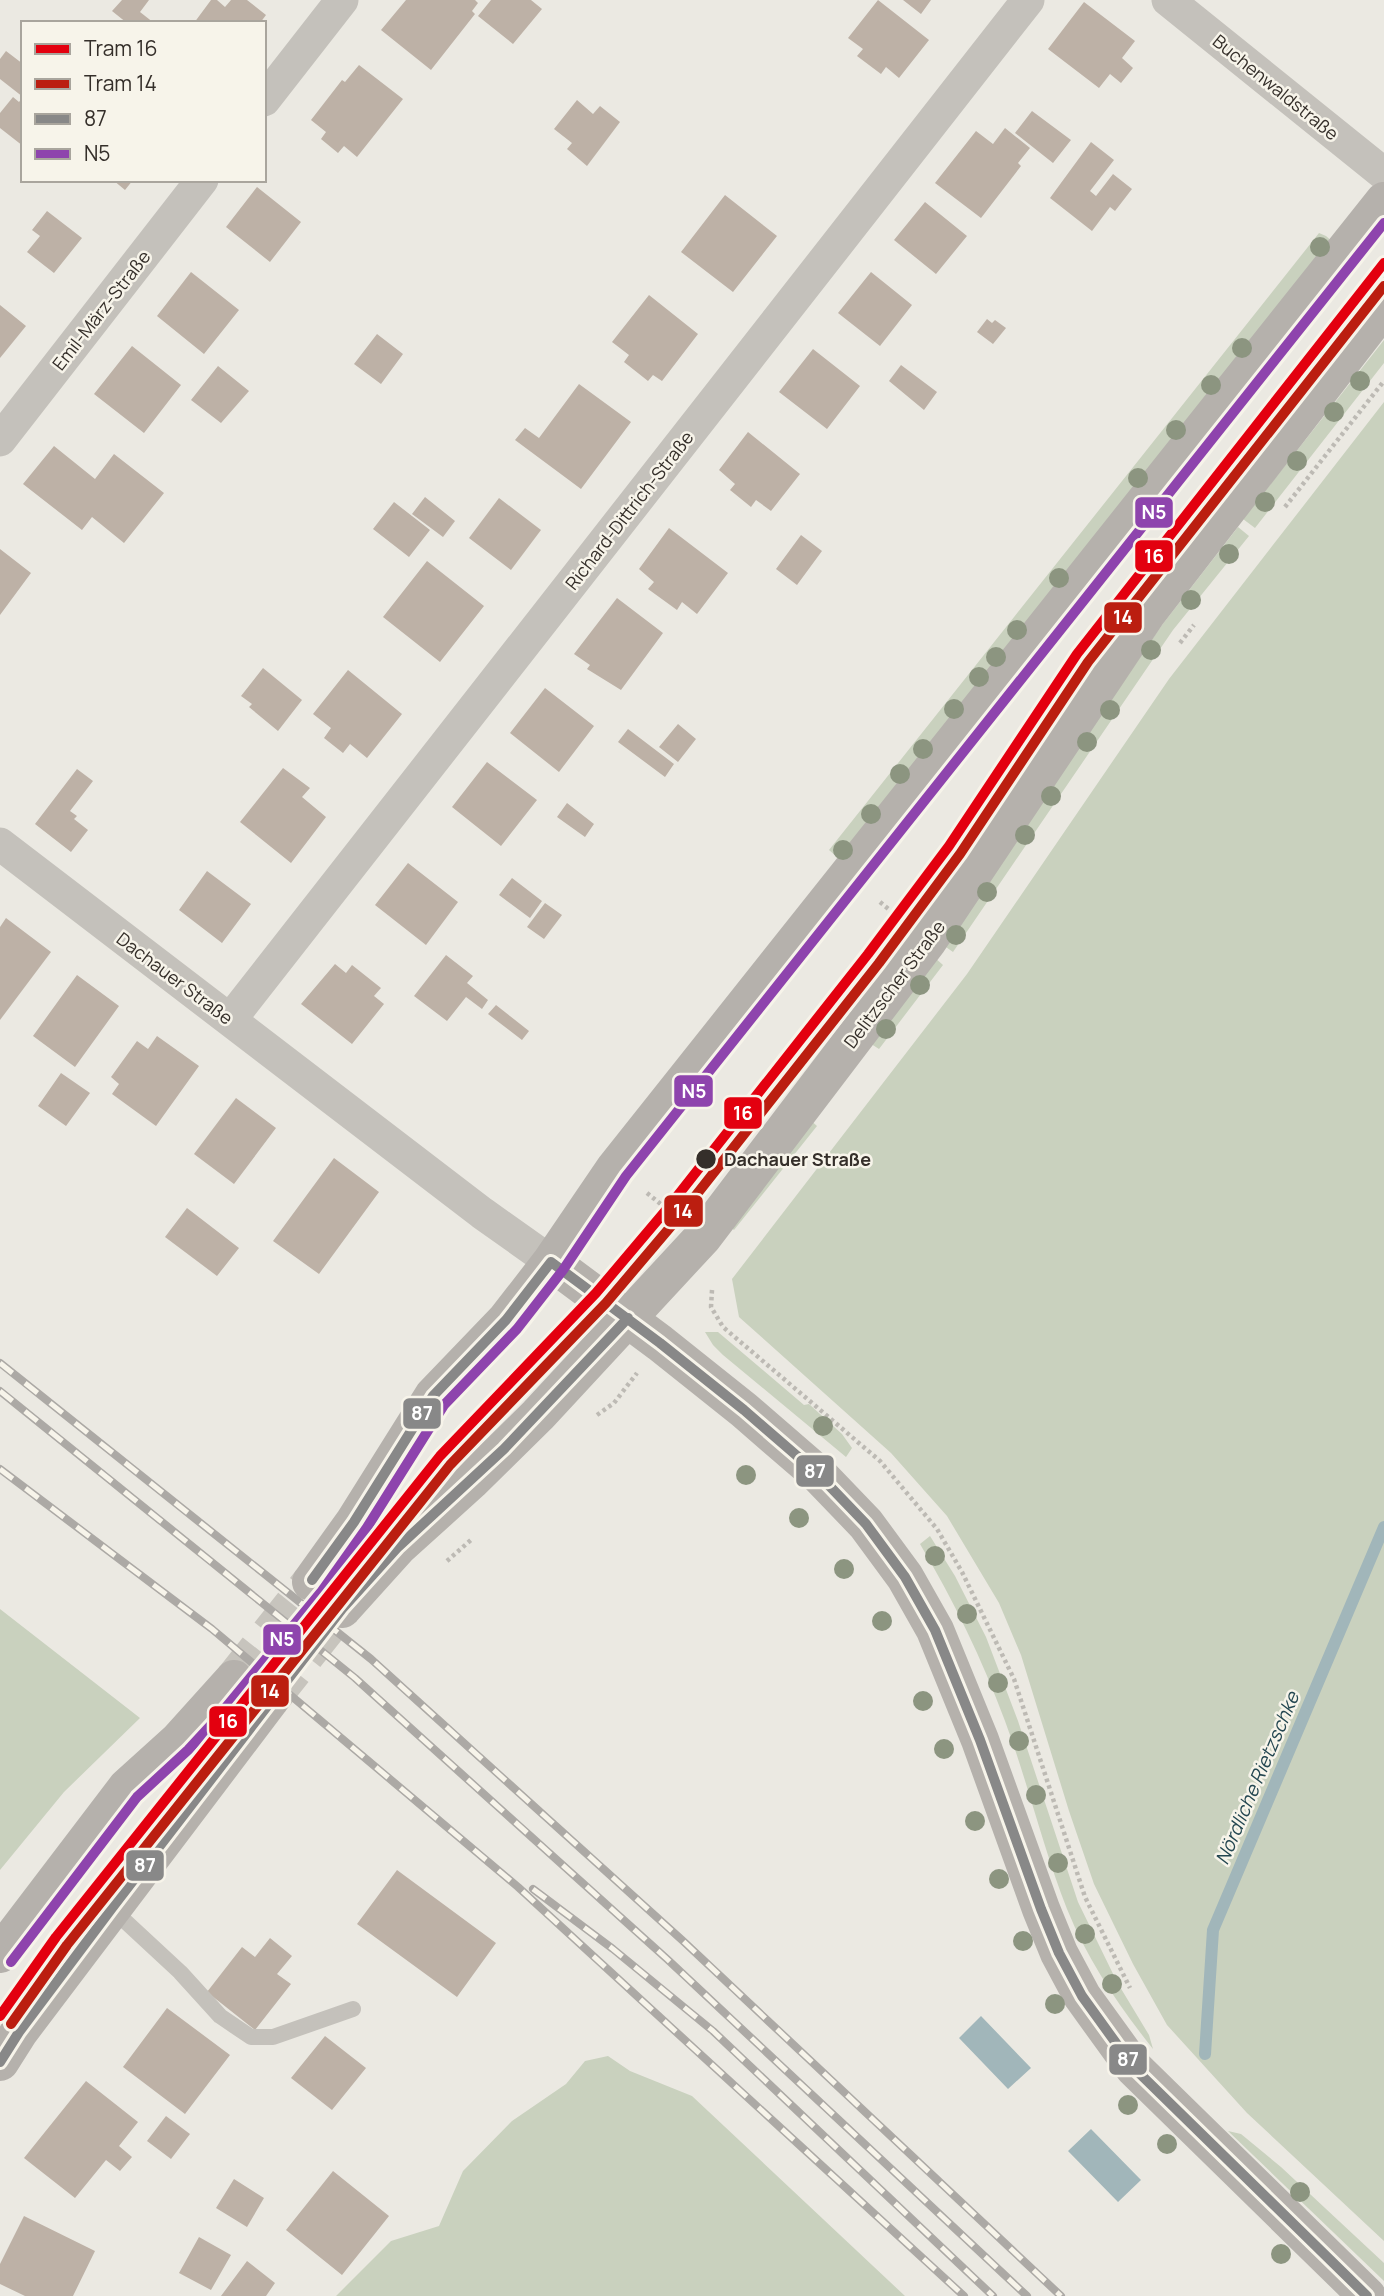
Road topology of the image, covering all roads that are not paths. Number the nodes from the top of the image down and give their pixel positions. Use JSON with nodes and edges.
{"nodes":[{"id":1,"x":342,"y":0,"type":"edge"},
{"id":2,"x":1028,"y":0,"type":"edge"},
{"id":3,"x":1168,"y":0,"type":"edge"},
{"id":4,"x":266,"y":97,"type":"edge"},
{"id":5,"x":1384,"y":174,"type":"edge"},
{"id":6,"x":200,"y":182,"type":"edge"},
{"id":7,"x":1384,"y":201,"type":"edge"},
{"id":8,"x":1384,"y":307,"type":"edge"},
{"id":9,"x":0,"y":440,"type":"edge"},
{"id":10,"x":0,"y":844,"type":"edge"},
{"id":11,"x":230,"y":1020,"type":"junction"},
{"id":12,"x":551,"y":1262,"type":"junction"},
{"id":13,"x":628,"y":1318,"type":"junction"},
{"id":14,"x":311,"y":1582,"type":"tunnel mouth"},
{"id":15,"x":342,"y":1609,"type":"tunnel mouth"},
{"id":16,"x":234,"y":1679,"type":"tunnel mouth"},
{"id":17,"x":270,"y":1700,"type":"tunnel mouth"},
{"id":18,"x":110,"y":1911,"type":"junction"},
{"id":19,"x":11,"y":1928,"type":"edge"},
{"id":20,"x":0,"y":1954,"type":"edge"},
{"id":21,"x":353,"y":2009,"type":"dead end"},
{"id":22,"x":0,"y":2063,"type":"edge"},
{"id":23,"x":1367,"y":2296,"type":"edge"}],
"edges":[{"from":1,"to":4,"type":"street"},
{"from":2,"to":11,"type":"street","name":"Richard-Dittrich-Straße"},
{"from":3,"to":5,"type":"street","name":"Buchenwaldstraße"},
{"from":6,"to":9,"type":"street","name":"Emil-März-Straße"},
{"from":7,"to":12,"type":"main road"},
{"from":8,"to":13,"type":"main road","name":"Delitzscher Straße"},
{"from":10,"to":11,"type":"street","name":"Dachauer Straße"},
{"from":11,"to":12,"type":"street","name":"Dachauer Straße"},
{"from":12,"to":13,"type":"main road"},
{"from":12,"to":14,"type":"main road"},
{"from":13,"to":15,"type":"main road","name":"Delitzscher Straße"},
{"from":13,"to":23,"type":"main road"},
{"from":16,"to":19,"type":"main road"},
{"from":17,"to":18,"type":"main road"},
{"from":18,"to":21,"type":"lane"},
{"from":18,"to":22,"type":"main road"},
{"from":19,"to":20,"type":"main road"}]}
